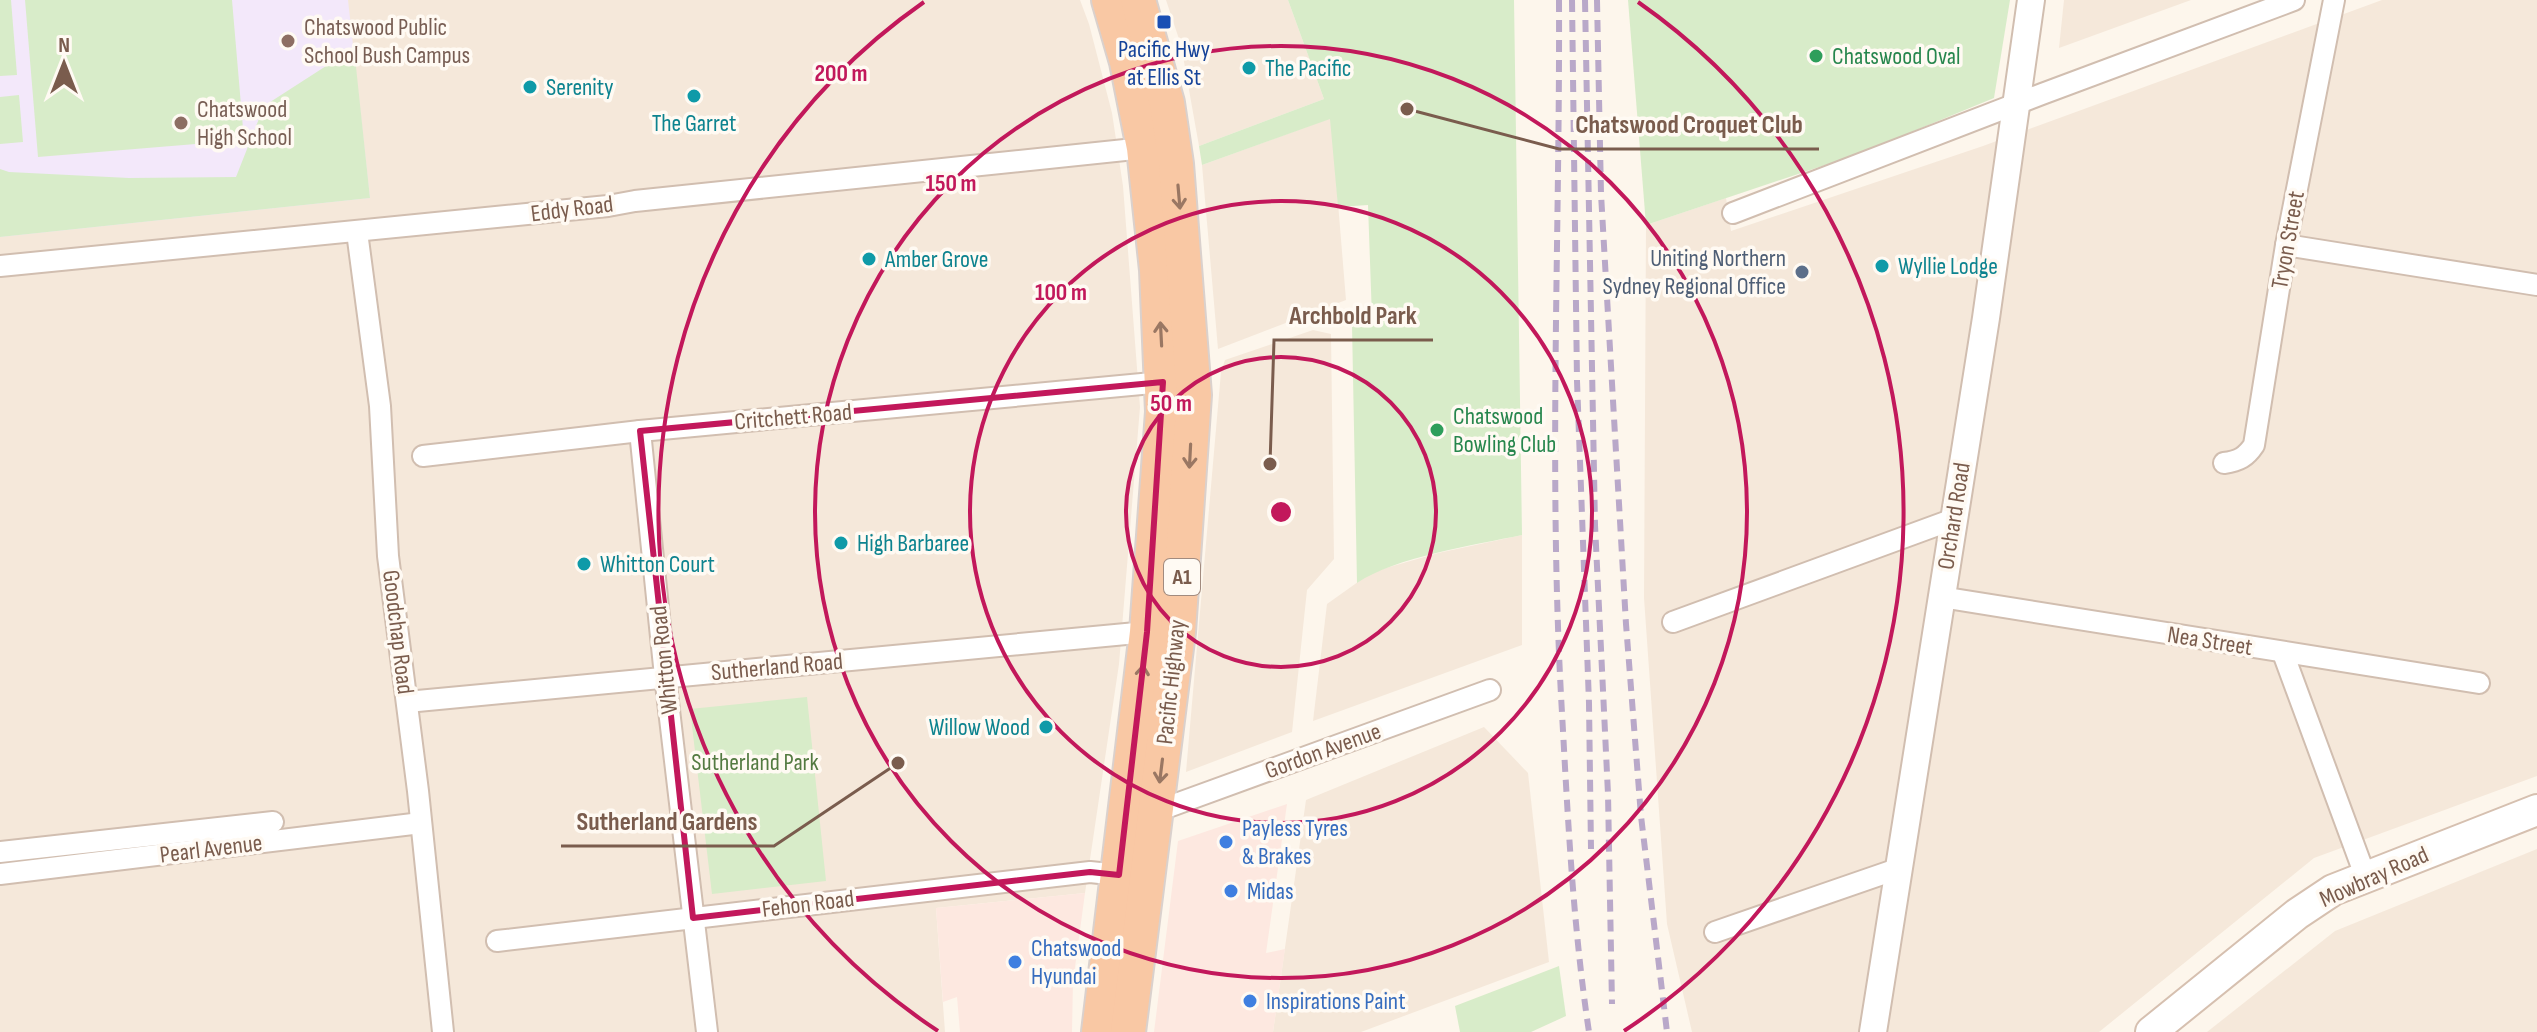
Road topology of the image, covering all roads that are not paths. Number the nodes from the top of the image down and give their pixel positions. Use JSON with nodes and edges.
{"nodes":[{"id":1,"x":1109,"y":0,"type":"edge"},
{"id":2,"x":1138,"y":0,"type":"edge"},
{"id":3,"x":2031,"y":0,"type":"edge"},
{"id":4,"x":2294,"y":0,"type":"edge"},
{"id":5,"x":2334,"y":0,"type":"edge"},
{"id":6,"x":2016,"y":105,"type":"junction"},
{"id":7,"x":1144,"y":148,"type":"junction"},
{"id":8,"x":1733,"y":213,"type":"dead end"},
{"id":9,"x":357,"y":232,"type":"junction"},
{"id":10,"x":2286,"y":245,"type":"junction"},
{"id":11,"x":0,"y":266,"type":"edge"},
{"id":12,"x":2537,"y":285,"type":"edge"},
{"id":13,"x":1163,"y":382,"type":"junction"},
{"id":14,"x":640,"y":431,"type":"junction"},
{"id":15,"x":423,"y":456,"type":"dead end"},
{"id":16,"x":2224,"y":463,"type":"dead end"},
{"id":17,"x":1954,"y":519,"type":"junction"},
{"id":18,"x":1941,"y":597,"type":"junction"},
{"id":19,"x":1673,"y":622,"type":"dead end"},
{"id":20,"x":1147,"y":632,"type":"junction"},
{"id":21,"x":2283,"y":653,"type":"junction"},
{"id":22,"x":665,"y":676,"type":"junction"},
{"id":23,"x":2479,"y":683,"type":"dead end"},
{"id":24,"x":1490,"y":690,"type":"dead end"},
{"id":25,"x":407,"y":702,"type":"junction"},
{"id":26,"x":2537,"y":810,"type":"edge"},
{"id":27,"x":1157,"y":811,"type":"junction"},
{"id":28,"x":273,"y":822,"type":"dead end"},
{"id":29,"x":421,"y":823,"type":"junction"},
{"id":30,"x":0,"y":852,"type":"edge"},
{"id":31,"x":1900,"y":868,"type":"junction"},
{"id":32,"x":0,"y":874,"type":"edge"},
{"id":33,"x":1119,"y":875,"type":"junction"},
{"id":34,"x":2366,"y":878,"type":"junction"},
{"id":35,"x":693,"y":918,"type":"junction"},
{"id":36,"x":1715,"y":932,"type":"dead end"},
{"id":37,"x":497,"y":941,"type":"dead end"},
{"id":38,"x":443,"y":1032,"type":"edge"},
{"id":39,"x":707,"y":1032,"type":"edge"},
{"id":40,"x":1099,"y":1032,"type":"edge"},
{"id":41,"x":1128,"y":1032,"type":"edge"},
{"id":42,"x":1873,"y":1032,"type":"edge"},
{"id":43,"x":2151,"y":1032,"type":"edge"}],
"edges":[{"from":1,"to":7,"type":"highway","name":"Pacific Highway","number":"A1"},
{"from":2,"to":27,"type":"highway","name":"Pacific Highway","number":"A1","one_way":true},
{"from":3,"to":6,"type":"street","name":"Orchard Road"},
{"from":4,"to":6,"type":"street"},
{"from":5,"to":10,"type":"street","name":"Tryon Street"},
{"from":6,"to":8,"type":"street"},
{"from":6,"to":17,"type":"street","name":"Orchard Road"},
{"from":7,"to":9,"type":"street","name":"Eddy Road"},
{"from":13,"to":7,"type":"highway","name":"Pacific Highway","number":"A1","one_way":true},
{"from":9,"to":11,"type":"street","name":"Eddy Road"},
{"from":9,"to":25,"type":"street","name":"Goodchap Road"},
{"from":10,"to":12,"type":"street"},
{"from":10,"to":16,"type":"street","name":"Tryon Street"},
{"from":13,"to":14,"type":"street","name":"Critchett Road"},
{"from":13,"to":20,"type":"highway","name":"Pacific Highway","number":"A1"},
{"from":14,"to":15,"type":"street","name":"Critchett Road"},
{"from":14,"to":22,"type":"street","name":"Whitton Road"},
{"from":17,"to":18,"type":"street","name":"Orchard Road"},
{"from":17,"to":19,"type":"street"},
{"from":18,"to":21,"type":"street","name":"Nea Street"},
{"from":18,"to":31,"type":"street","name":"Orchard Road"},
{"from":20,"to":22,"type":"street","name":"Sutherland Road"},
{"from":33,"to":20,"type":"highway","name":"Pacific Highway","number":"A1","one_way":true},
{"from":21,"to":23,"type":"street","name":"Nea Street"},
{"from":21,"to":34,"type":"street"},
{"from":22,"to":25,"type":"street","name":"Sutherland Road"},
{"from":22,"to":35,"type":"street","name":"Whitton Road"},
{"from":24,"to":27,"type":"street","name":"Gordon Avenue"},
{"from":25,"to":29,"type":"street","name":"Goodchap Road"},
{"from":26,"to":34,"type":"main road","name":"Mowbray Road"},
{"from":27,"to":41,"type":"highway","name":"Pacific Highway","number":"A1"},
{"from":28,"to":30,"type":"street","name":"Pearl Avenue"},
{"from":29,"to":32,"type":"street","name":"Pearl Avenue"},
{"from":29,"to":38,"type":"street","name":"Goodchap Road"},
{"from":31,"to":36,"type":"street"},
{"from":31,"to":42,"type":"street","name":"Orchard Road"},
{"from":33,"to":35,"type":"street","name":"Fehon Road"},
{"from":33,"to":40,"type":"highway","name":"Pacific Highway","number":"A1"},
{"from":34,"to":43,"type":"main road","name":"Mowbray Road"},
{"from":35,"to":37,"type":"street","name":"Fehon Road"},
{"from":35,"to":39,"type":"street","name":"Whitton Road"}]}
